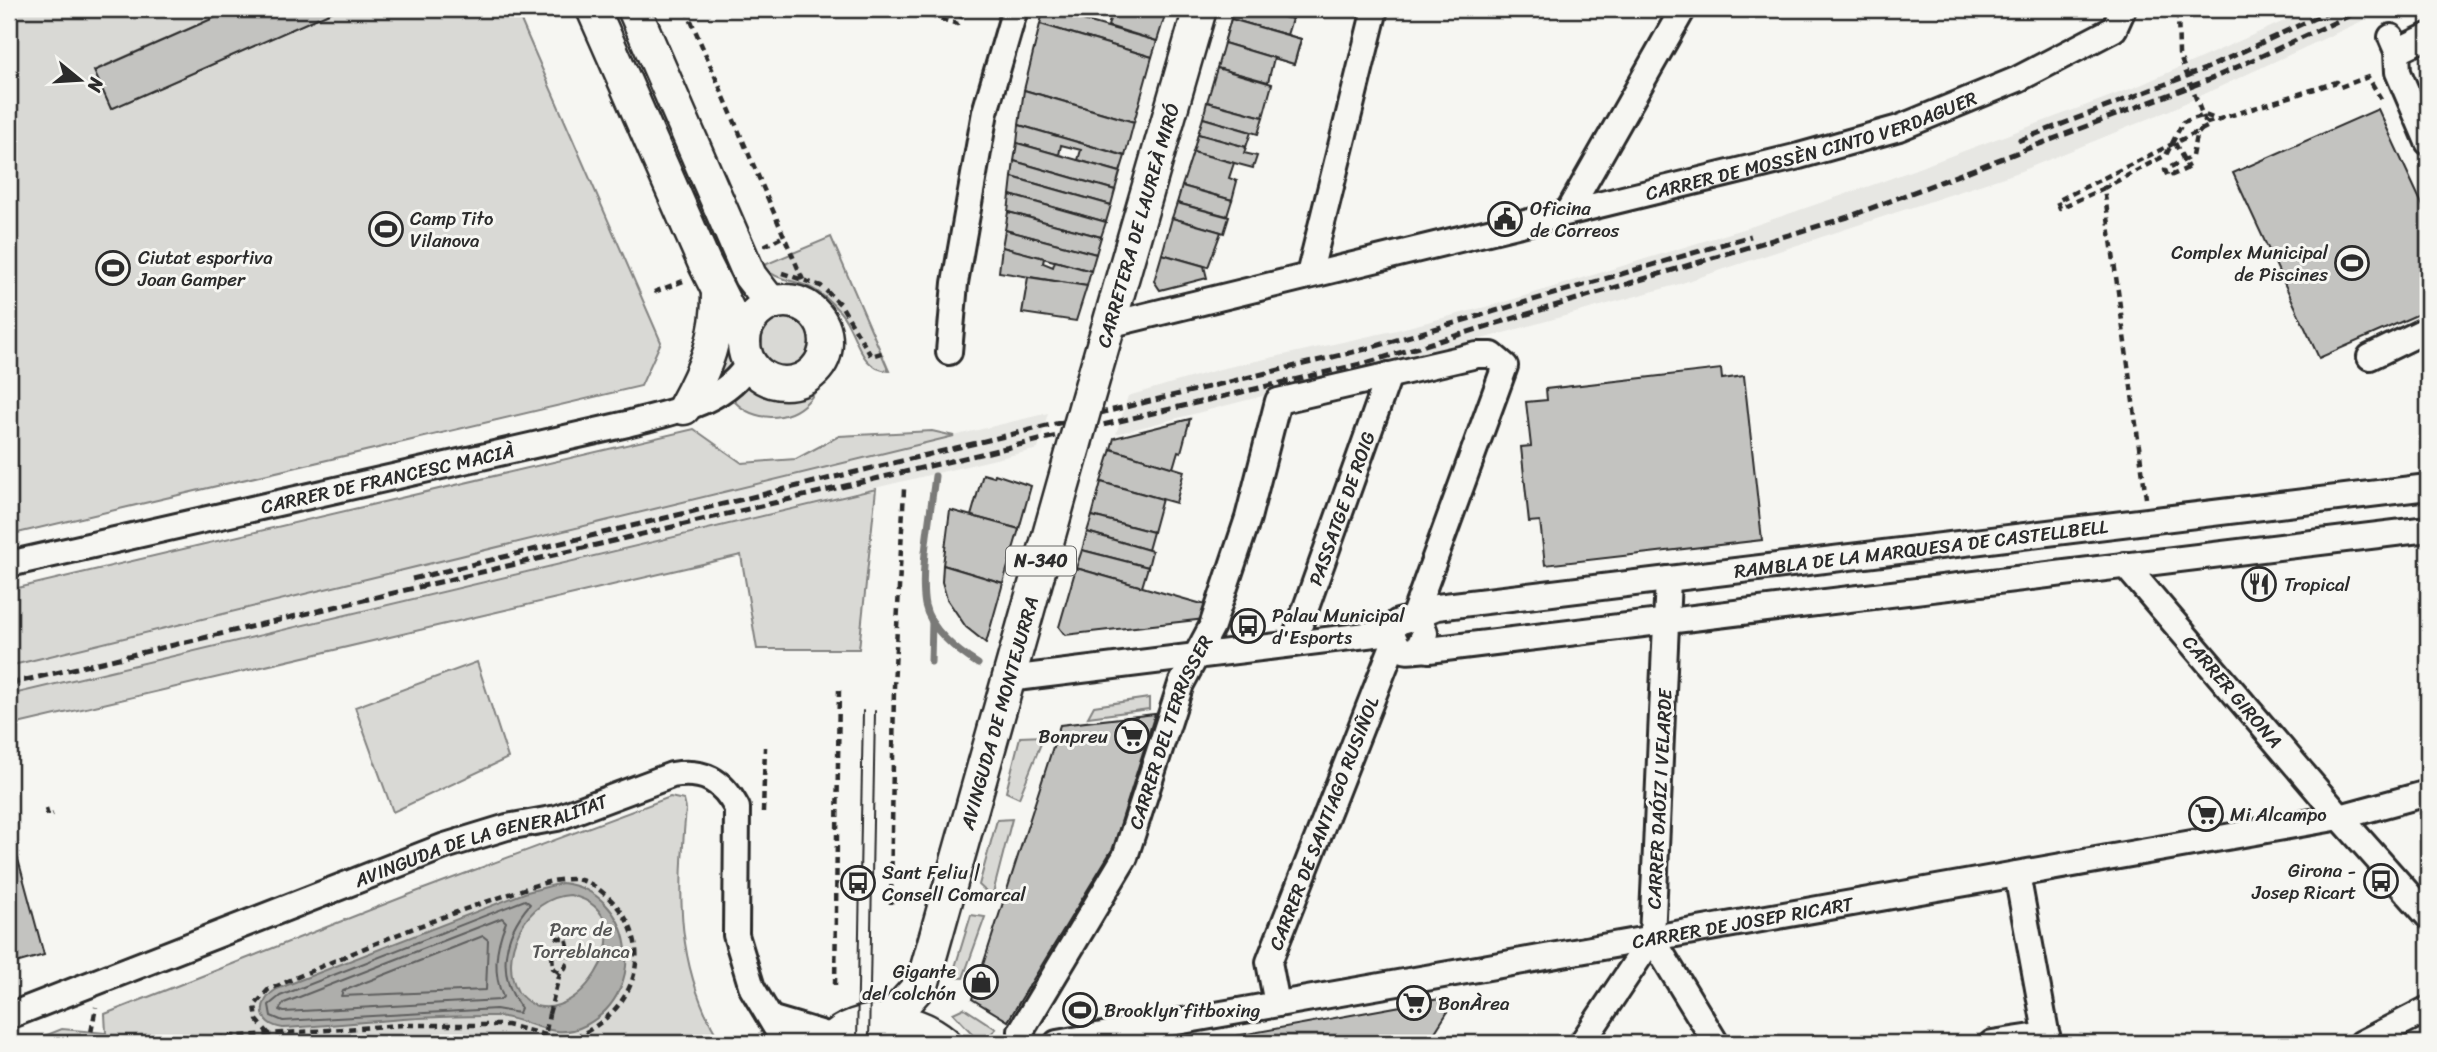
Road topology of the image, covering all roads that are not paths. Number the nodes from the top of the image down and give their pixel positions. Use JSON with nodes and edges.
{"nodes":[{"id":1,"x":593,"y":9,"type":"edge"},
{"id":2,"x":634,"y":9,"type":"edge"},
{"id":3,"x":1015,"y":9,"type":"edge"},
{"id":4,"x":1200,"y":9,"type":"edge"},
{"id":5,"x":1375,"y":9,"type":"edge"},
{"id":6,"x":1683,"y":9,"type":"edge"},
{"id":7,"x":2123,"y":9,"type":"edge"},
{"id":8,"x":2428,"y":36,"type":"edge"},
{"id":9,"x":2428,"y":142,"type":"edge"},
{"id":10,"x":1569,"y":210,"type":"junction"},
{"id":11,"x":1309,"y":275,"type":"junction"},
{"id":12,"x":708,"y":282,"type":"junction"},
{"id":13,"x":771,"y":303,"type":"junction"},
{"id":14,"x":1108,"y":325,"type":"junction"},
{"id":15,"x":2428,"y":329,"type":"edge"},
{"id":16,"x":746,"y":352,"type":"junction"},
{"id":17,"x":948,"y":352,"type":"dead end"},
{"id":18,"x":2370,"y":357,"type":"dead end"},
{"id":19,"x":1389,"y":375,"type":"junction"},
{"id":20,"x":684,"y":408,"type":"junction"},
{"id":21,"x":1074,"y":443,"type":"joint"},
{"id":22,"x":2428,"y":487,"type":"edge"},
{"id":23,"x":2428,"y":529,"type":"edge"},
{"id":24,"x":9,"y":564,"type":"edge"},
{"id":25,"x":2125,"y":565,"type":"junction"},
{"id":26,"x":1668,"y":579,"type":"junction"},
{"id":27,"x":1416,"y":620,"type":"junction"},
{"id":28,"x":1667,"y":621,"type":"junction"},
{"id":29,"x":1393,"y":638,"type":"junction"},
{"id":30,"x":1293,"y":644,"type":"junction"},
{"id":31,"x":1418,"y":648,"type":"junction"},
{"id":32,"x":1197,"y":656,"type":"junction"},
{"id":33,"x":1008,"y":679,"type":"junction"},
{"id":34,"x":2428,"y":793,"type":"edge"},
{"id":35,"x":2340,"y":817,"type":"junction"},
{"id":36,"x":2017,"y":874,"type":"junction"},
{"id":37,"x":2428,"y":916,"type":"edge"},
{"id":38,"x":1652,"y":938,"type":"junction"},
{"id":39,"x":923,"y":982,"type":"junction"},
{"id":40,"x":1278,"y":1004,"type":"junction"},
{"id":41,"x":2428,"y":1009,"type":"edge"},
{"id":42,"x":9,"y":1016,"type":"edge"},
{"id":43,"x":773,"y":1019,"type":"junction"},
{"id":44,"x":888,"y":1021,"type":"junction"},
{"id":45,"x":2393,"y":1036,"type":"edge"},
{"id":46,"x":2048,"y":1039,"type":"edge"},
{"id":47,"x":831,"y":1040,"type":"edge"},
{"id":48,"x":944,"y":1042,"type":"edge"},
{"id":49,"x":785,"y":1043,"type":"edge"},
{"id":50,"x":1024,"y":1043,"type":"edge"},
{"id":51,"x":1057,"y":1043,"type":"edge"},
{"id":52,"x":1582,"y":1043,"type":"edge"},
{"id":53,"x":1716,"y":1043,"type":"edge"},
{"id":54,"x":1992,"y":1043,"type":"edge"},
{"id":55,"x":2362,"y":1043,"type":"edge"}],
"edges":[{"from":1,"to":12,"type":"main road"},
{"from":2,"to":13,"type":"main road"},
{"from":3,"to":17,"type":"street"},
{"from":4,"to":14,"type":"main road","name":"CARRETERA DE LAUREÀ MIRÓ","number":"N-340"},
{"from":5,"to":11,"type":"street"},
{"from":6,"to":10,"type":"street"},
{"from":7,"to":10,"type":"street","name":"CARRER DE MOSSÈN CINTO VERDAGUER"},
{"from":8,"to":9,"type":"street"},
{"from":10,"to":11,"type":"street","name":"CARRER DE MOSSÈN CINTO VERDAGUER"},
{"from":11,"to":14,"type":"street","name":"CARRER DE MOSSÈN CINTO VERDAGUER"},
{"from":12,"to":16,"type":"main road"},
{"from":12,"to":20,"type":"main road"},
{"from":13,"to":16,"type":"main road"},
{"from":13,"to":16,"type":"main road"},
{"from":14,"to":21,"type":"main road","name":"CARRETERA DE LAUREÀ MIRÓ","number":"N-340","bridge":true},
{"from":15,"to":18,"type":"street"},
{"from":16,"to":20,"type":"street","name":"CARRER DE FRANCESC MACIÀ"},
{"from":19,"to":27,"type":"street"},
{"from":19,"to":30,"type":"street","name":"PASSATGE DE ROIG"},
{"from":19,"to":32,"type":"street","name":"CARRER DEL TERRISSER"},
{"from":20,"to":24,"type":"street","name":"CARRER DE FRANCESC MACIÀ"},
{"from":21,"to":33,"type":"main road","name":"AVINGUDA DE MONTEJURRA","number":"N-340"},
{"from":22,"to":26,"type":"street","name":"RAMBLA DE LA MARQUESA DE CASTELLBELL"},
{"from":23,"to":25,"type":"street","name":"RAMBLA DE LA MARQUESA DE CASTELLBELL"},
{"from":25,"to":28,"type":"street","name":"RAMBLA DE LA MARQUESA DE CASTELLBELL"},
{"from":25,"to":35,"type":"street","name":"CARRER GIRONA"},
{"from":26,"to":27,"type":"street","name":"RAMBLA DE LA MARQUESA DE CASTELLBELL"},
{"from":26,"to":28,"type":"street","name":"CARRER DAÓIZ I VELARDE"},
{"from":27,"to":29,"type":"street","name":"RAMBLA DE LA MARQUESA DE CASTELLBELL"},
{"from":27,"to":31,"type":"street"},
{"from":28,"to":31,"type":"street","name":"RAMBLA DE LA MARQUESA DE CASTELLBELL"},
{"from":28,"to":38,"type":"street","name":"CARRER DAÓIZ I VELARDE"},
{"from":29,"to":30,"type":"street","name":"RAMBLA DE LA MARQUESA DE CASTELLBELL"},
{"from":29,"to":31,"type":"street","name":"RAMBLA DE LA MARQUESA DE CASTELLBELL"},
{"from":29,"to":40,"type":"street","name":"CARRER DE SANTIAGO RUSIÑOL"},
{"from":30,"to":32,"type":"street","name":"RAMBLA DE LA MARQUESA DE CASTELLBELL"},
{"from":32,"to":33,"type":"street","name":"RAMBLA DE LA MARQUESA DE CASTELLBELL"},
{"from":32,"to":50,"type":"street","name":"CARRER DEL TERRISSER"},
{"from":33,"to":39,"type":"main road","name":"AVINGUDA DE MONTEJURRA","number":"N-340"},
{"from":34,"to":35,"type":"street","name":"CARRER DE JOSEP RICART"},
{"from":35,"to":36,"type":"street","name":"CARRER DE JOSEP RICART"},
{"from":35,"to":37,"type":"street","name":"CARRER GIRONA"},
{"from":36,"to":38,"type":"street","name":"CARRER DE JOSEP RICART"},
{"from":36,"to":46,"type":"street"},
{"from":38,"to":40,"type":"street","name":"CARRER DE JOSEP RICART"},
{"from":38,"to":52,"type":"street"},
{"from":38,"to":53,"type":"street"},
{"from":39,"to":44,"type":"main road","name":"AVINGUDA DE MONTEJURRA","number":"N-340"},
{"from":39,"to":48,"type":"main road"},
{"from":40,"to":51,"type":"street","name":"CARRER DE JOSEP RICART"},
{"from":41,"to":45,"type":"street"},
{"from":42,"to":43,"type":"street","name":"AVINGUDA DE LA GENERALITAT"},
{"from":43,"to":47,"type":"street"},
{"from":43,"to":49,"type":"street","name":"AVINGUDA DE LA GENERALITAT"},
{"from":44,"to":47,"type":"main road"},
{"from":44,"to":48,"type":"main road"},
{"from":45,"to":55,"type":"street"},
{"from":46,"to":54,"type":"street"}]}
